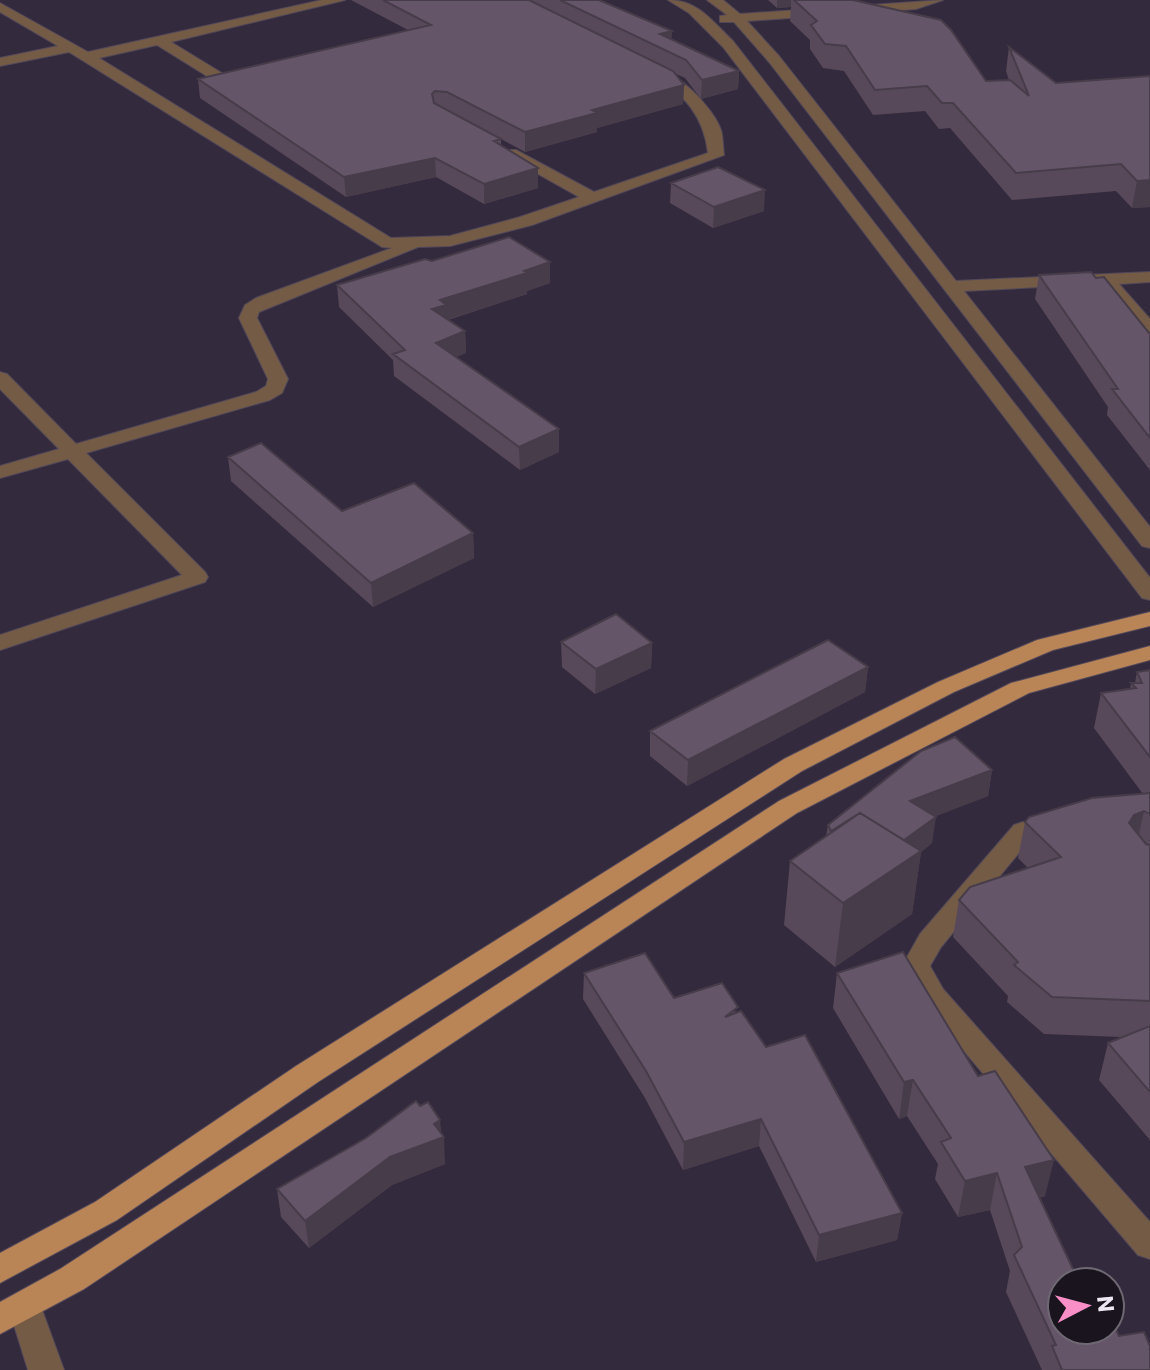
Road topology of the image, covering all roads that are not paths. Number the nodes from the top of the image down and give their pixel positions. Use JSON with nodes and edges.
{"nodes":[{"id":1,"x":339,"y":0,"type":"edge"},
{"id":2,"x":674,"y":0,"type":"edge"},
{"id":3,"x":797,"y":0,"type":"edge"},
{"id":4,"x":937,"y":0,"type":"edge"},
{"id":5,"x":0,"y":7,"type":"edge"},
{"id":6,"x":726,"y":8,"type":"edge"},
{"id":7,"x":700,"y":15,"type":"junction"},
{"id":8,"x":159,"y":40,"type":"junction"},
{"id":9,"x":72,"y":47,"type":"junction"},
{"id":10,"x":88,"y":56,"type":"junction"},
{"id":11,"x":0,"y":62,"type":"edge"},
{"id":12,"x":636,"y":63,"type":"edge"},
{"id":13,"x":266,"y":71,"type":"edge"},
{"id":14,"x":496,"y":146,"type":"edge"},
{"id":15,"x":593,"y":198,"type":"junction"},
{"id":16,"x":894,"y":212,"type":"junction"},
{"id":17,"x":858,"y":215,"type":"junction"},
{"id":18,"x":424,"y":242,"type":"junction"},
{"id":19,"x":1150,"y":277,"type":"edge"},
{"id":20,"x":1105,"y":279,"type":"junction"},
{"id":21,"x":952,"y":286,"type":"junction"},
{"id":22,"x":1150,"y":330,"type":"edge"},
{"id":23,"x":0,"y":378,"type":"edge"},
{"id":24,"x":72,"y":451,"type":"junction"},
{"id":25,"x":0,"y":472,"type":"edge"},
{"id":26,"x":1150,"y":541,"type":"edge"},
{"id":27,"x":1150,"y":593,"type":"edge"},
{"id":28,"x":1150,"y":619,"type":"edge"},
{"id":29,"x":0,"y":643,"type":"edge"},
{"id":30,"x":1150,"y":653,"type":"edge"},
{"id":31,"x":1023,"y":831,"type":"edge"},
{"id":32,"x":575,"y":903,"type":"junction"},
{"id":33,"x":601,"y":930,"type":"junction"},
{"id":34,"x":1150,"y":1245,"type":"edge"},
{"id":35,"x":0,"y":1269,"type":"edge"},
{"id":36,"x":13,"y":1312,"type":"edge"},
{"id":37,"x":46,"y":1370,"type":"edge"}],
"edges":[{"from":1,"to":8,"type":"street"},
{"from":2,"to":7,"type":"street"},
{"from":3,"to":6,"type":"street"},
{"from":4,"to":6,"type":"street"},
{"from":5,"to":9,"type":"street"},
{"from":6,"to":7,"type":"street"},
{"from":6,"to":16,"type":"street"},
{"from":7,"to":17,"type":"street"},
{"from":8,"to":10,"type":"street"},
{"from":8,"to":13,"type":"street"},
{"from":9,"to":10,"type":"street"},
{"from":9,"to":11,"type":"street"},
{"from":10,"to":18,"type":"street"},
{"from":12,"to":15,"type":"street"},
{"from":14,"to":15,"type":"street"},
{"from":15,"to":18,"type":"street"},
{"from":16,"to":17,"type":"street"},
{"from":16,"to":21,"type":"street"},
{"from":17,"to":27,"type":"street"},
{"from":18,"to":24,"type":"street"},
{"from":19,"to":20,"type":"street"},
{"from":20,"to":21,"type":"street"},
{"from":20,"to":22,"type":"street"},
{"from":21,"to":26,"type":"street"},
{"from":23,"to":24,"type":"street"},
{"from":24,"to":25,"type":"street"},
{"from":24,"to":29,"type":"street"},
{"from":28,"to":32,"type":"main road"},
{"from":30,"to":33,"type":"main road"},
{"from":31,"to":34,"type":"street"},
{"from":32,"to":33,"type":"main road"},
{"from":32,"to":35,"type":"main road"},
{"from":33,"to":36,"type":"main road"},
{"from":36,"to":37,"type":"street"}]}
